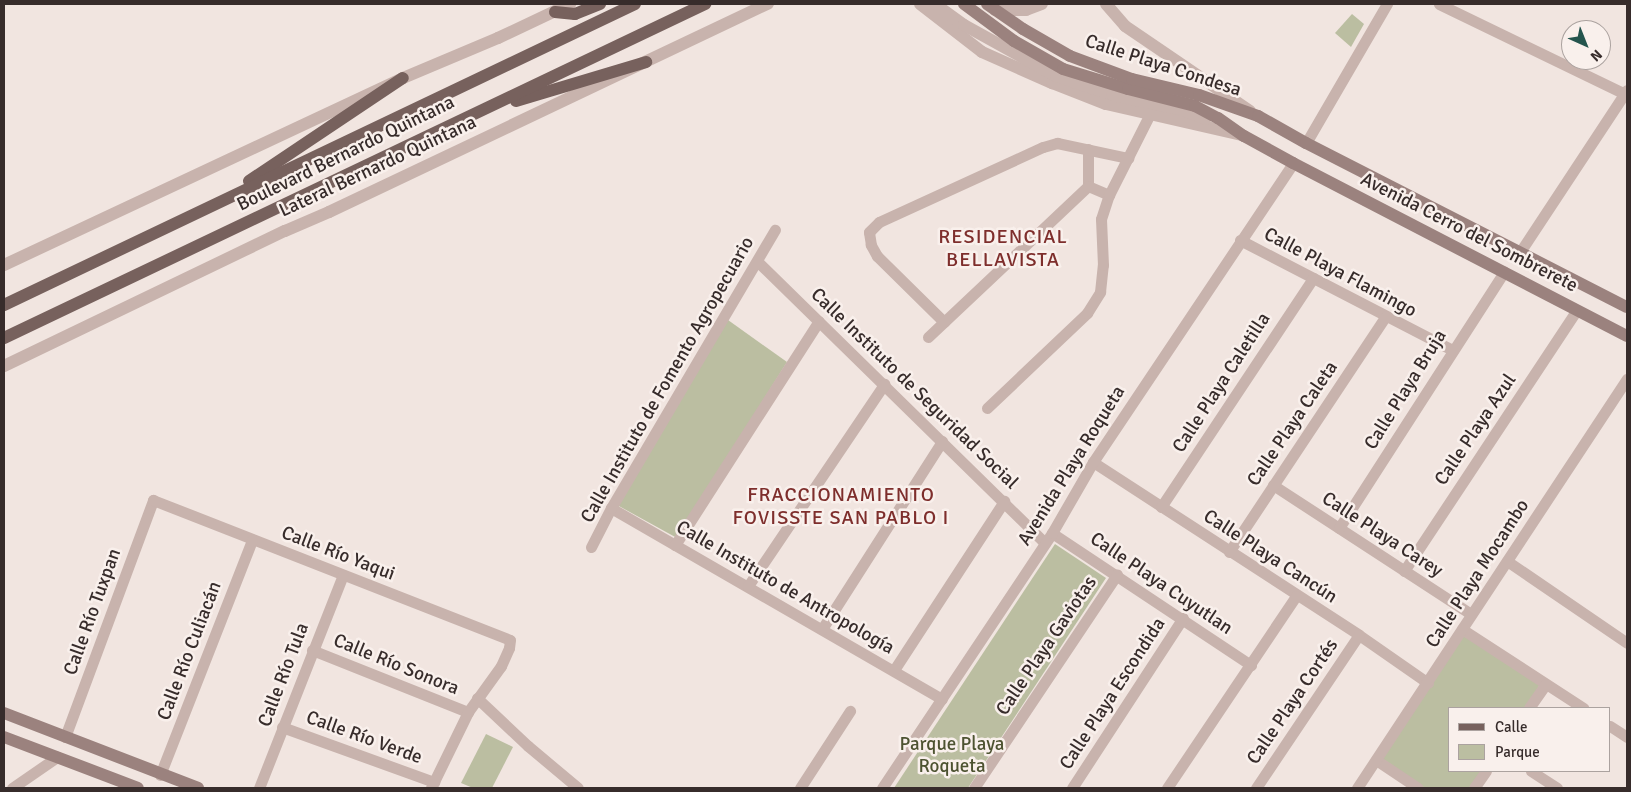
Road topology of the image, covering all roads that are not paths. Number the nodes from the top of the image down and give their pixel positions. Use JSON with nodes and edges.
{"nodes":[{"id":1,"x":570,"y":4,"type":"edge"},
{"id":2,"x":600,"y":4,"type":"edge"},
{"id":3,"x":635,"y":4,"type":"edge"},
{"id":4,"x":705,"y":4,"type":"edge"},
{"id":5,"x":768,"y":4,"type":"edge"},
{"id":6,"x":920,"y":4,"type":"edge"},
{"id":7,"x":935,"y":4,"type":"edge"},
{"id":8,"x":964,"y":4,"type":"edge"},
{"id":9,"x":1042,"y":4,"type":"edge"},
{"id":10,"x":1106,"y":4,"type":"edge"},
{"id":11,"x":1388,"y":4,"type":"edge"},
{"id":12,"x":1439,"y":4,"type":"edge"},
{"id":13,"x":991,"y":7,"type":"edge"},
{"id":14,"x":555,"y":12,"type":"junction"},
{"id":15,"x":646,"y":62,"type":"junction"},
{"id":16,"x":403,"y":78,"type":"junction"},
{"id":17,"x":1626,"y":93,"type":"edge"},
{"id":18,"x":477,"y":112,"type":"junction"},
{"id":19,"x":1150,"y":114,"type":"junction"},
{"id":20,"x":1258,"y":116,"type":"junction"},
{"id":21,"x":1244,"y":136,"type":"junction"},
{"id":22,"x":1306,"y":143,"type":"junction"},
{"id":23,"x":1088,"y":149,"type":"junction"},
{"id":24,"x":1128,"y":158,"type":"junction"},
{"id":25,"x":1293,"y":163,"type":"junction"},
{"id":26,"x":1088,"y":186,"type":"junction"},
{"id":27,"x":1109,"y":195,"type":"junction"},
{"id":28,"x":213,"y":206,"type":"junction"},
{"id":29,"x":775,"y":230,"type":"dead end"},
{"id":30,"x":1240,"y":240,"type":"junction"},
{"id":31,"x":1520,"y":252,"type":"junction"},
{"id":32,"x":758,"y":261,"type":"junction"},
{"id":33,"x":4,"y":265,"type":"edge"},
{"id":34,"x":1504,"y":272,"type":"junction"},
{"id":35,"x":1312,"y":278,"type":"junction"},
{"id":36,"x":4,"y":305,"type":"edge"},
{"id":37,"x":1627,"y":307,"type":"edge"},
{"id":38,"x":1577,"y":310,"type":"junction"},
{"id":39,"x":1386,"y":316,"type":"junction"},
{"id":40,"x":819,"y":321,"type":"junction"},
{"id":41,"x":944,"y":322,"type":"junction"},
{"id":42,"x":1627,"y":336,"type":"edge"},
{"id":43,"x":928,"y":337,"type":"dead end"},
{"id":44,"x":4,"y":338,"type":"edge"},
{"id":45,"x":1452,"y":350,"type":"junction"},
{"id":46,"x":4,"y":366,"type":"edge"},
{"id":47,"x":1627,"y":379,"type":"edge"},
{"id":48,"x":884,"y":384,"type":"junction"},
{"id":49,"x":987,"y":408,"type":"dead end"},
{"id":50,"x":942,"y":441,"type":"junction"},
{"id":51,"x":1093,"y":462,"type":"junction"},
{"id":52,"x":1273,"y":485,"type":"junction"},
{"id":53,"x":153,"y":500,"type":"joint"},
{"id":54,"x":1004,"y":501,"type":"junction"},
{"id":55,"x":1161,"y":507,"type":"junction"},
{"id":56,"x":611,"y":508,"type":"junction"},
{"id":57,"x":1339,"y":528,"type":"junction"},
{"id":58,"x":1052,"y":533,"type":"junction"},
{"id":59,"x":252,"y":540,"type":"junction"},
{"id":60,"x":1045,"y":543,"type":"junction"},
{"id":61,"x":675,"y":545,"type":"junction"},
{"id":62,"x":591,"y":547,"type":"dead end"},
{"id":63,"x":1230,"y":552,"type":"junction"},
{"id":64,"x":1507,"y":561,"type":"junction"},
{"id":65,"x":1404,"y":571,"type":"junction"},
{"id":66,"x":1117,"y":574,"type":"junction"},
{"id":67,"x":343,"y":575,"type":"junction"},
{"id":68,"x":748,"y":586,"type":"junction"},
{"id":69,"x":1296,"y":596,"type":"junction"},
{"id":70,"x":1471,"y":614,"type":"junction"},
{"id":71,"x":1183,"y":618,"type":"junction"},
{"id":72,"x":822,"y":628,"type":"junction"},
{"id":73,"x":1462,"y":629,"type":"junction"},
{"id":74,"x":1359,"y":635,"type":"junction"},
{"id":75,"x":1627,"y":643,"type":"edge"},
{"id":76,"x":312,"y":650,"type":"junction"},
{"id":77,"x":1251,"y":664,"type":"junction"},
{"id":78,"x":894,"y":670,"type":"junction"},
{"id":79,"x":1428,"y":683,"type":"junction"},
{"id":80,"x":1546,"y":684,"type":"junction"},
{"id":81,"x":477,"y":698,"type":"junction"},
{"id":82,"x":942,"y":699,"type":"junction"},
{"id":83,"x":1530,"y":707,"type":"edge"},
{"id":84,"x":1581,"y":707,"type":"edge"},
{"id":85,"x":850,"y":711,"type":"dead end"},
{"id":86,"x":468,"y":712,"type":"junction"},
{"id":87,"x":4,"y":713,"type":"edge"},
{"id":88,"x":282,"y":727,"type":"junction"},
{"id":89,"x":1611,"y":727,"type":"edge"},
{"id":90,"x":4,"y":736,"type":"edge"},
{"id":91,"x":65,"y":737,"type":"junction"},
{"id":92,"x":1627,"y":737,"type":"edge"},
{"id":93,"x":57,"y":757,"type":"junction"},
{"id":94,"x":1376,"y":760,"type":"junction"},
{"id":95,"x":1485,"y":772,"type":"edge"},
{"id":96,"x":1533,"y":772,"type":"edge"},
{"id":97,"x":160,"y":775,"type":"junction"},
{"id":98,"x":432,"y":785,"type":"edge"},
{"id":99,"x":12,"y":788,"type":"edge"},
{"id":100,"x":138,"y":788,"type":"edge"},
{"id":101,"x":198,"y":788,"type":"edge"},
{"id":102,"x":259,"y":788,"type":"edge"},
{"id":103,"x":578,"y":788,"type":"edge"},
{"id":104,"x":800,"y":788,"type":"edge"},
{"id":105,"x":882,"y":788,"type":"edge"},
{"id":106,"x":974,"y":788,"type":"edge"},
{"id":107,"x":1072,"y":788,"type":"edge"},
{"id":108,"x":1167,"y":788,"type":"edge"},
{"id":109,"x":1256,"y":788,"type":"edge"},
{"id":110,"x":1357,"y":788,"type":"edge"},
{"id":111,"x":1418,"y":788,"type":"edge"},
{"id":112,"x":1474,"y":788,"type":"edge"},
{"id":113,"x":1557,"y":788,"type":"edge"}],
"edges":[{"from":1,"to":14,"type":"street"},
{"from":2,"to":14,"type":"main road"},
{"from":3,"to":28,"type":"main road","name":"Boulevard Bernardo Quintana"},
{"from":4,"to":18,"type":"main road","name":"Boulevard Bernardo Quintana"},
{"from":5,"to":15,"type":"street","name":"Lateral Bernardo Quintana"},
{"from":6,"to":19,"type":"street"},
{"from":7,"to":21,"type":"street"},
{"from":8,"to":21,"type":"main road","name":"Calle Playa Condesa"},
{"from":9,"to":13,"type":"street"},
{"from":10,"to":20,"type":"street"},
{"from":11,"to":22,"type":"street"},
{"from":12,"to":17,"type":"street"},
{"from":13,"to":20,"type":"main road","name":"Calle Playa Condesa"},
{"from":14,"to":16,"type":"street"},
{"from":15,"to":18,"type":"main road"},
{"from":15,"to":46,"type":"street","name":"Lateral Bernardo Quintana"},
{"from":16,"to":28,"type":"main road"},
{"from":16,"to":33,"type":"street"},
{"from":17,"to":31,"type":"street"},
{"from":18,"to":44,"type":"main road","name":"Boulevard Bernardo Quintana"},
{"from":19,"to":21,"type":"street"},
{"from":19,"to":24,"type":"street"},
{"from":20,"to":22,"type":"main road","name":"Calle Playa Condesa"},
{"from":21,"to":25,"type":"main road","name":"Calle Playa Condesa"},
{"from":22,"to":31,"type":"main road","name":"Avenida Cerro del Sombrerete"},
{"from":23,"to":24,"type":"street"},
{"from":23,"to":26,"type":"street"},
{"from":23,"to":41,"type":"street"},
{"from":24,"to":27,"type":"street"},
{"from":25,"to":30,"type":"street","name":"Avenida Playa Roqueta"},
{"from":25,"to":34,"type":"main road","name":"Avenida Cerro del Sombrerete"},
{"from":26,"to":27,"type":"street"},
{"from":26,"to":41,"type":"street"},
{"from":27,"to":49,"type":"street"},
{"from":28,"to":36,"type":"main road","name":"Boulevard Bernardo Quintana"},
{"from":29,"to":32,"type":"street","name":"Calle Instituto de Fomento Agropecuario"},
{"from":30,"to":35,"type":"street","name":"Calle Playa Flamingo"},
{"from":30,"to":51,"type":"street","name":"Avenida Playa Roqueta"},
{"from":31,"to":37,"type":"main road","name":"Avenida Cerro del Sombrerete"},
{"from":32,"to":40,"type":"street","name":"Calle Instituto de Seguridad Social"},
{"from":32,"to":56,"type":"street","name":"Calle Instituto de Fomento Agropecuario"},
{"from":34,"to":38,"type":"main road","name":"Avenida Cerro del Sombrerete"},
{"from":34,"to":45,"type":"street","name":"Calle Playa Bruja"},
{"from":35,"to":39,"type":"street","name":"Calle Playa Flamingo"},
{"from":35,"to":55,"type":"street","name":"Calle Playa Caletilla"},
{"from":38,"to":42,"type":"main road","name":"Avenida Cerro del Sombrerete"},
{"from":38,"to":65,"type":"street","name":"Calle Playa Azul"},
{"from":39,"to":45,"type":"street","name":"Calle Playa Flamingo"},
{"from":39,"to":52,"type":"street","name":"Calle Playa Caleta"},
{"from":40,"to":48,"type":"street","name":"Calle Instituto de Seguridad Social"},
{"from":40,"to":61,"type":"street"},
{"from":41,"to":43,"type":"street"},
{"from":45,"to":57,"type":"street","name":"Calle Playa Bruja"},
{"from":47,"to":64,"type":"street","name":"Calle Playa Mocambo"},
{"from":48,"to":50,"type":"street","name":"Calle Instituto de Seguridad Social"},
{"from":48,"to":68,"type":"street"},
{"from":50,"to":54,"type":"street","name":"Calle Instituto de Seguridad Social"},
{"from":50,"to":72,"type":"street"},
{"from":51,"to":55,"type":"street","name":"Calle Playa Cancún"},
{"from":51,"to":58,"type":"street","name":"Avenida Playa Roqueta"},
{"from":52,"to":57,"type":"street","name":"Calle Playa Carey"},
{"from":52,"to":63,"type":"street","name":"Calle Playa Caleta"},
{"from":53,"to":59,"type":"street","name":"Calle Río Yaqui"},
{"from":53,"to":91,"type":"street","name":"Calle Río Tuxpan"},
{"from":54,"to":60,"type":"street","name":"Calle Instituto de Seguridad Social"},
{"from":54,"to":78,"type":"street"},
{"from":55,"to":63,"type":"street","name":"Calle Playa Cancún"},
{"from":56,"to":61,"type":"street","name":"Calle Instituto de Antropología"},
{"from":56,"to":62,"type":"street","name":"Calle Instituto de Fomento Agropecuario"},
{"from":57,"to":65,"type":"street","name":"Calle Playa Carey"},
{"from":58,"to":60,"type":"street","name":"Avenida Playa Roqueta"},
{"from":58,"to":66,"type":"street","name":"Calle Playa Cuyutlan"},
{"from":59,"to":67,"type":"street","name":"Calle Río Yaqui"},
{"from":59,"to":97,"type":"street","name":"Calle Río Culiacán"},
{"from":60,"to":82,"type":"street","name":"Avenida Playa Roqueta"},
{"from":61,"to":68,"type":"street","name":"Calle Instituto de Antropología"},
{"from":63,"to":69,"type":"street","name":"Calle Playa Cancún"},
{"from":64,"to":70,"type":"street","name":"Calle Playa Mocambo"},
{"from":64,"to":75,"type":"street"},
{"from":65,"to":70,"type":"street","name":"Calle Playa Carey"},
{"from":66,"to":71,"type":"street","name":"Calle Playa Cuyutlan"},
{"from":66,"to":106,"type":"street","name":"Calle Playa Gaviotas"},
{"from":67,"to":76,"type":"street","name":"Calle Río Tula"},
{"from":67,"to":81,"type":"street","name":"Calle Río Yaqui"},
{"from":68,"to":72,"type":"street","name":"Calle Instituto de Antropología"},
{"from":69,"to":74,"type":"street","name":"Calle Playa Cancún"},
{"from":69,"to":77,"type":"street"},
{"from":70,"to":73,"type":"street","name":"Calle Playa Mocambo"},
{"from":71,"to":77,"type":"street","name":"Calle Playa Cuyutlan"},
{"from":71,"to":107,"type":"street","name":"Calle Playa Escondida"},
{"from":72,"to":78,"type":"street","name":"Calle Instituto de Antropología"},
{"from":73,"to":79,"type":"street","name":"Calle Playa Mocambo"},
{"from":73,"to":80,"type":"street"},
{"from":74,"to":79,"type":"street","name":"Calle Playa Cancún"},
{"from":74,"to":109,"type":"street","name":"Calle Playa Cortés"},
{"from":76,"to":86,"type":"street","name":"Calle Río Sonora"},
{"from":76,"to":88,"type":"street","name":"Calle Río Tula"},
{"from":77,"to":108,"type":"street"},
{"from":78,"to":82,"type":"street","name":"Calle Instituto de Antropología"},
{"from":79,"to":94,"type":"street","name":"Calle Playa Mocambo"},
{"from":80,"to":83,"type":"street"},
{"from":80,"to":84,"type":"street"},
{"from":81,"to":86,"type":"street"},
{"from":81,"to":103,"type":"street"},
{"from":82,"to":105,"type":"street","name":"Avenida Playa Roqueta"},
{"from":85,"to":104,"type":"street"},
{"from":86,"to":98,"type":"street"},
{"from":87,"to":91,"type":"main road"},
{"from":88,"to":98,"type":"street","name":"Calle Río Verde"},
{"from":88,"to":102,"type":"street","name":"Calle Río Tula"},
{"from":89,"to":92,"type":"street"},
{"from":90,"to":93,"type":"main road"},
{"from":91,"to":97,"type":"main road"},
{"from":93,"to":99,"type":"street"},
{"from":93,"to":100,"type":"main road"},
{"from":94,"to":110,"type":"street","name":"Calle Playa Mocambo"},
{"from":94,"to":111,"type":"street"},
{"from":95,"to":112,"type":"street"},
{"from":96,"to":113,"type":"street"},
{"from":97,"to":101,"type":"main road"}]}
